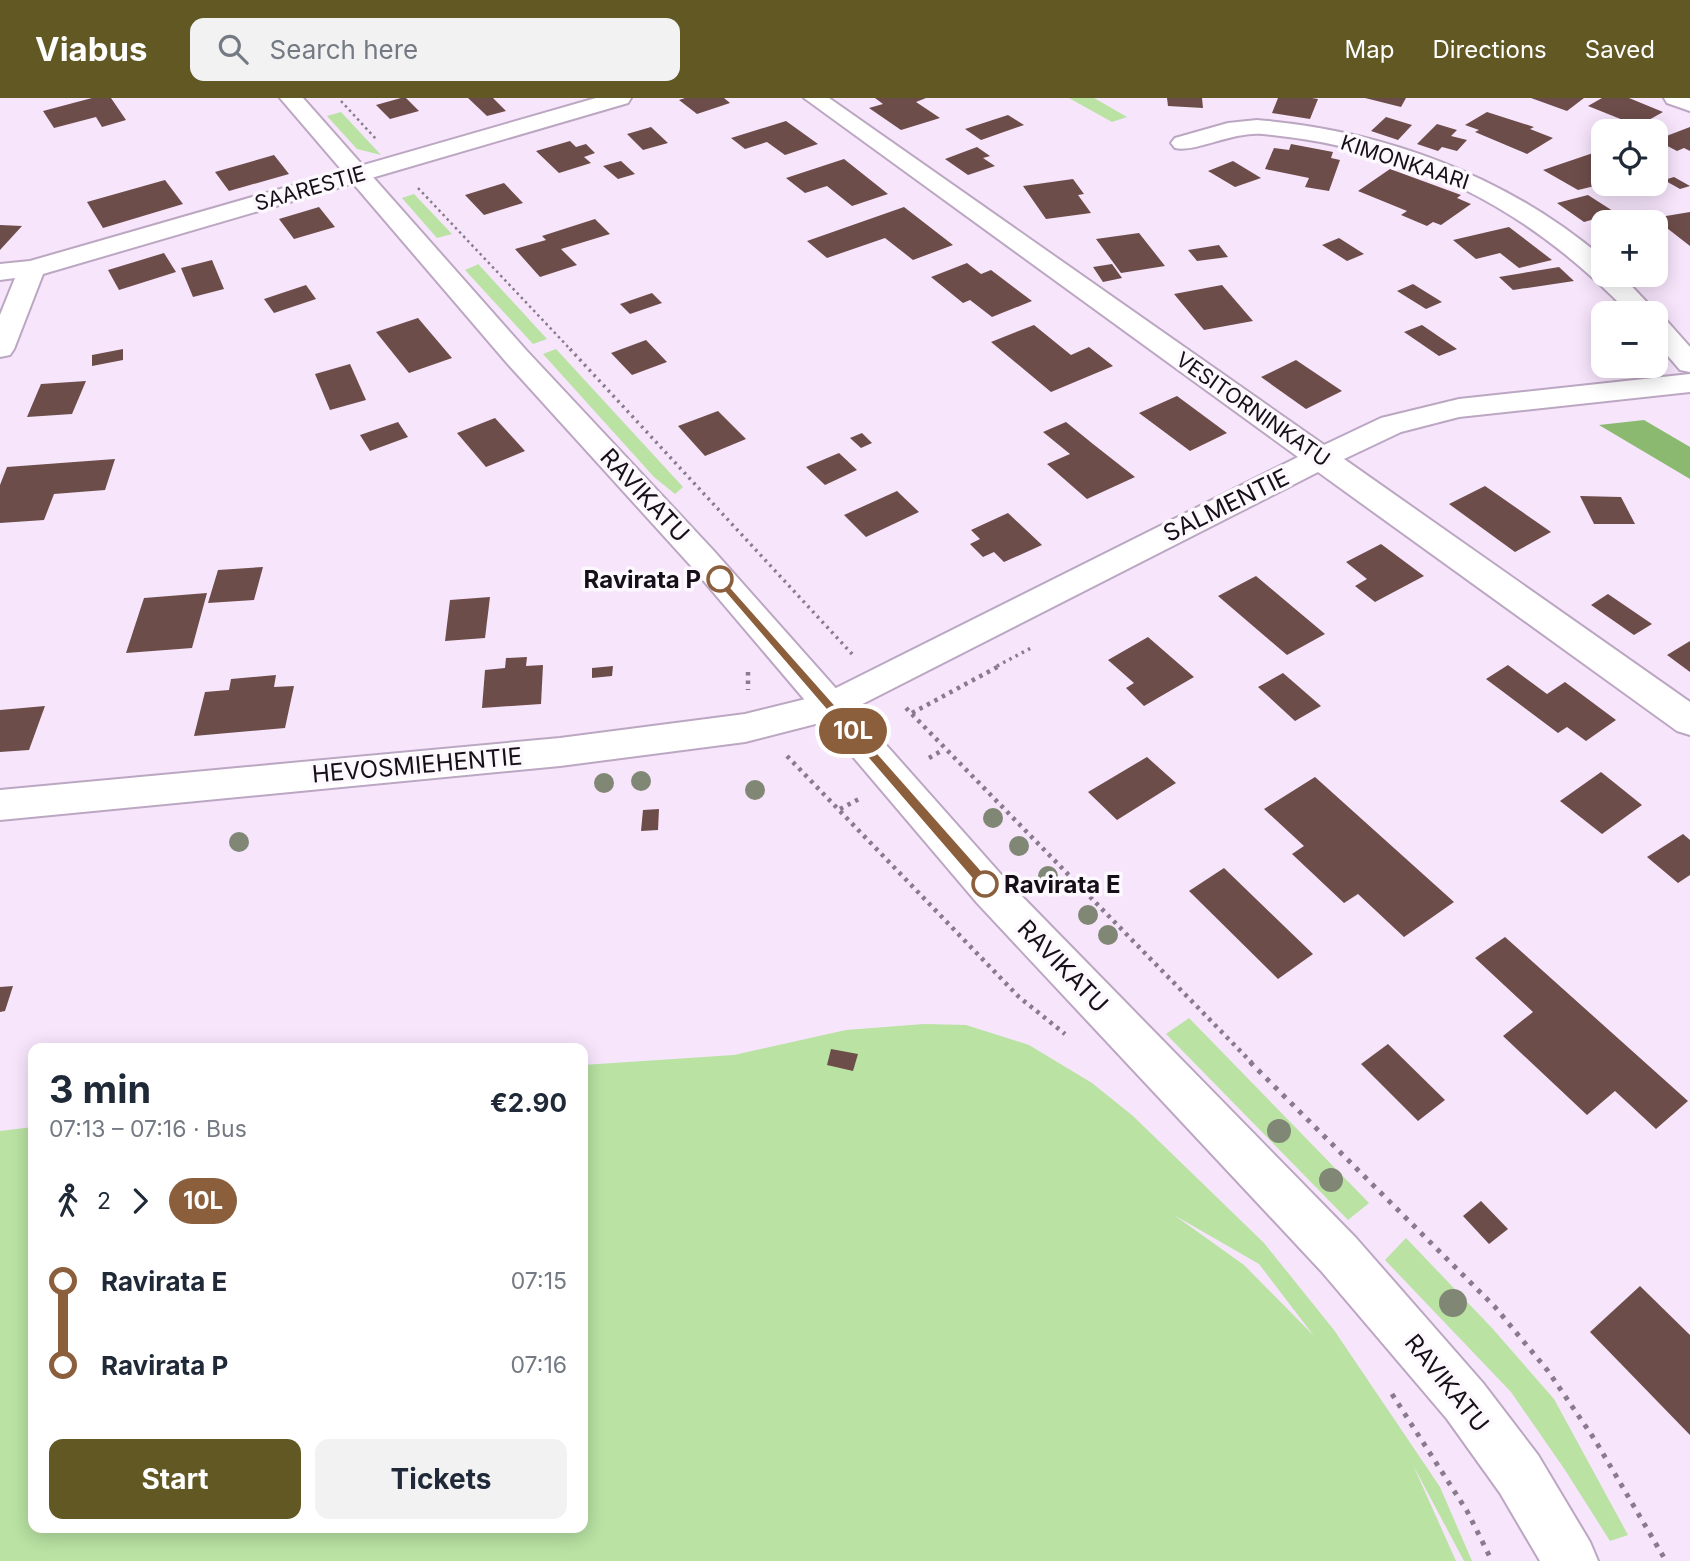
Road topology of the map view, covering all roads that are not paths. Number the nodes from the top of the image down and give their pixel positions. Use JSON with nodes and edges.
{"nodes":[{"id":1,"x":291,"y":98,"type":"edge"},
{"id":2,"x":620,"y":98,"type":"edge"},
{"id":3,"x":815,"y":98,"type":"edge"},
{"id":4,"x":1675,"y":98,"type":"edge"},
{"id":5,"x":1690,"y":104,"type":"edge"},
{"id":6,"x":1183,"y":143,"type":"dead end"},
{"id":7,"x":358,"y":174,"type":"junction"},
{"id":8,"x":1591,"y":261,"type":"edge"},
{"id":9,"x":32,"y":270,"type":"junction"},
{"id":10,"x":0,"y":272,"type":"edge"},
{"id":11,"x":1619,"y":287,"type":"edge"},
{"id":12,"x":1632,"y":301,"type":"edge"},
{"id":13,"x":1668,"y":339,"type":"edge"},
{"id":14,"x":0,"y":349,"type":"edge"},
{"id":15,"x":1690,"y":364,"type":"edge"},
{"id":16,"x":1690,"y":383,"type":"edge"},
{"id":17,"x":1322,"y":457,"type":"junction"},
{"id":18,"x":831,"y":706,"type":"junction"},
{"id":19,"x":1690,"y":721,"type":"edge"},
{"id":20,"x":0,"y":805,"type":"edge"},
{"id":21,"x":1571,"y":1561,"type":"edge"}],
"edges":[{"from":1,"to":7,"type":"street","name":"RAVIKATU"},
{"from":2,"to":7,"type":"street","name":"SAARESTIE"},
{"from":3,"to":17,"type":"street","name":"VESITORNINKATU"},
{"from":4,"to":5,"type":"street"},
{"from":6,"to":8,"type":"street","name":"KIMONKAARI"},
{"from":7,"to":9,"type":"street","name":"SAARESTIE"},
{"from":7,"to":18,"type":"street","name":"RAVIKATU"},
{"from":9,"to":10,"type":"street","name":"SAARESTIE"},
{"from":9,"to":14,"type":"street"},
{"from":11,"to":12,"type":"street"},
{"from":13,"to":15,"type":"street"},
{"from":16,"to":17,"type":"street","name":"SALMENTIE"},
{"from":17,"to":18,"type":"street","name":"SALMENTIE"},
{"from":17,"to":19,"type":"street","name":"VESITORNINKATU"},
{"from":18,"to":20,"type":"street","name":"HEVOSMIEHENTIE"},
{"from":18,"to":21,"type":"street","name":"RAVIKATU"}]}
